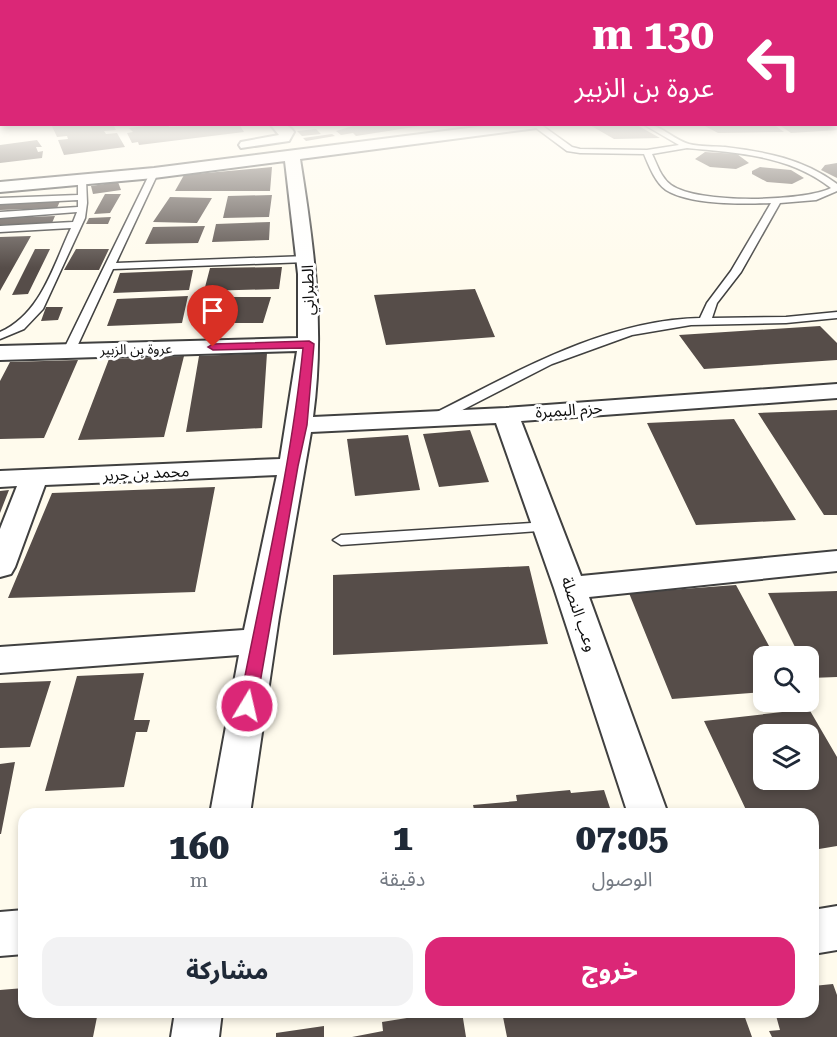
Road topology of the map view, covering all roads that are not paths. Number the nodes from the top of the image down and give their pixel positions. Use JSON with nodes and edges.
{"nodes":[{"id":1,"x":25,"y":170,"type":"edge"},
{"id":2,"x":101,"y":170,"type":"edge"},
{"id":3,"x":168,"y":170,"type":"edge"},
{"id":4,"x":294,"y":170,"type":"edge"},
{"id":5,"x":656,"y":170,"type":"edge"},
{"id":6,"x":811,"y":170,"type":"edge"},
{"id":7,"x":154,"y":172,"type":"junction"},
{"id":8,"x":0,"y":173,"type":"edge"},
{"id":9,"x":107,"y":177,"type":"junction"},
{"id":10,"x":82,"y":180,"type":"junction"},
{"id":11,"x":0,"y":187,"type":"edge"},
{"id":12,"x":837,"y":188,"type":"edge"},
{"id":13,"x":83,"y":197,"type":"junction"},
{"id":14,"x":0,"y":201,"type":"edge"},
{"id":15,"x":776,"y":201,"type":"junction"},
{"id":16,"x":82,"y":209,"type":"junction"},
{"id":17,"x":0,"y":214,"type":"edge"},
{"id":18,"x":77,"y":225,"type":"junction"},
{"id":19,"x":0,"y":230,"type":"edge"},
{"id":20,"x":307,"y":259,"type":"junction"},
{"id":21,"x":109,"y":266,"type":"junction"},
{"id":22,"x":837,"y":315,"type":"edge"},
{"id":23,"x":705,"y":321,"type":"junction"},
{"id":24,"x":0,"y":336,"type":"edge"},
{"id":25,"x":309,"y":344,"type":"junction"},
{"id":26,"x":69,"y":351,"type":"junction"},
{"id":27,"x":0,"y":354,"type":"edge"},
{"id":28,"x":837,"y":392,"type":"edge"},
{"id":29,"x":506,"y":415,"type":"junction"},
{"id":30,"x":436,"y":418,"type":"junction"},
{"id":31,"x":302,"y":425,"type":"junction"},
{"id":32,"x":291,"y":466,"type":"junction"},
{"id":33,"x":34,"y":478,"type":"junction"},
{"id":34,"x":0,"y":479,"type":"edge"},
{"id":35,"x":547,"y":527,"type":"junction"},
{"id":36,"x":340,"y":540,"type":"dead end"},
{"id":37,"x":837,"y":561,"type":"edge"},
{"id":38,"x":0,"y":567,"type":"edge"},
{"id":39,"x":570,"y":588,"type":"junction"},
{"id":40,"x":258,"y":641,"type":"junction"},
{"id":41,"x":0,"y":660,"type":"edge"},
{"id":42,"x":231,"y":808,"type":"edge"},
{"id":43,"x":646,"y":808,"type":"edge"},
{"id":44,"x":837,"y":928,"type":"edge"},
{"id":45,"x":819,"y":931,"type":"edge"},
{"id":46,"x":18,"y":932,"type":"edge"},
{"id":47,"x":0,"y":934,"type":"edge"},
{"id":48,"x":198,"y":1018,"type":"edge"},
{"id":49,"x":195,"y":1037,"type":"edge"}],
"edges":[{"from":1,"to":8,"type":"street"},
{"from":2,"to":9,"type":"street"},
{"from":3,"to":7,"type":"street"},
{"from":4,"to":20,"type":"street","name":"الطبراني"},
{"from":5,"to":15,"type":"lane"},
{"from":6,"to":12,"type":"lane"},
{"from":7,"to":9,"type":"street"},
{"from":7,"to":21,"type":"lane"},
{"from":9,"to":10,"type":"street"},
{"from":10,"to":11,"type":"street"},
{"from":10,"to":13,"type":"lane"},
{"from":12,"to":15,"type":"lane"},
{"from":13,"to":14,"type":"lane"},
{"from":13,"to":16,"type":"lane"},
{"from":15,"to":23,"type":"lane"},
{"from":16,"to":17,"type":"lane"},
{"from":16,"to":18,"type":"lane"},
{"from":18,"to":19,"type":"lane"},
{"from":18,"to":24,"type":"lane"},
{"from":20,"to":21,"type":"lane"},
{"from":20,"to":25,"type":"street","name":"الطبراني"},
{"from":21,"to":26,"type":"lane"},
{"from":22,"to":23,"type":"lane"},
{"from":23,"to":30,"type":"lane"},
{"from":25,"to":26,"type":"street","name":"عروة بن الزبير"},
{"from":25,"to":31,"type":"street","name":"الطبراني"},
{"from":26,"to":27,"type":"street","name":"عروة بن الزبير"},
{"from":28,"to":29,"type":"street","name":"حزم البمبرة"},
{"from":29,"to":30,"type":"street","name":"حزم البمبرة"},
{"from":29,"to":35,"type":"street","name":"وعب النصلة"},
{"from":30,"to":31,"type":"street","name":"حزم البمبرة"},
{"from":31,"to":32,"type":"street","name":"الطبراني"},
{"from":32,"to":33,"type":"street","name":"محمد بن جرير"},
{"from":32,"to":40,"type":"street","name":"الطبراني"},
{"from":33,"to":34,"type":"street","name":"محمد بن جرير"},
{"from":33,"to":38,"type":"street"},
{"from":35,"to":36,"type":"lane"},
{"from":35,"to":39,"type":"street","name":"وعب النصلة"},
{"from":37,"to":39,"type":"street"},
{"from":39,"to":43,"type":"street","name":"وعب النصلة"},
{"from":40,"to":41,"type":"street"},
{"from":40,"to":42,"type":"street","name":"الطبراني"},
{"from":44,"to":45,"type":"street"},
{"from":46,"to":47,"type":"street"},
{"from":48,"to":49,"type":"street"}]}
